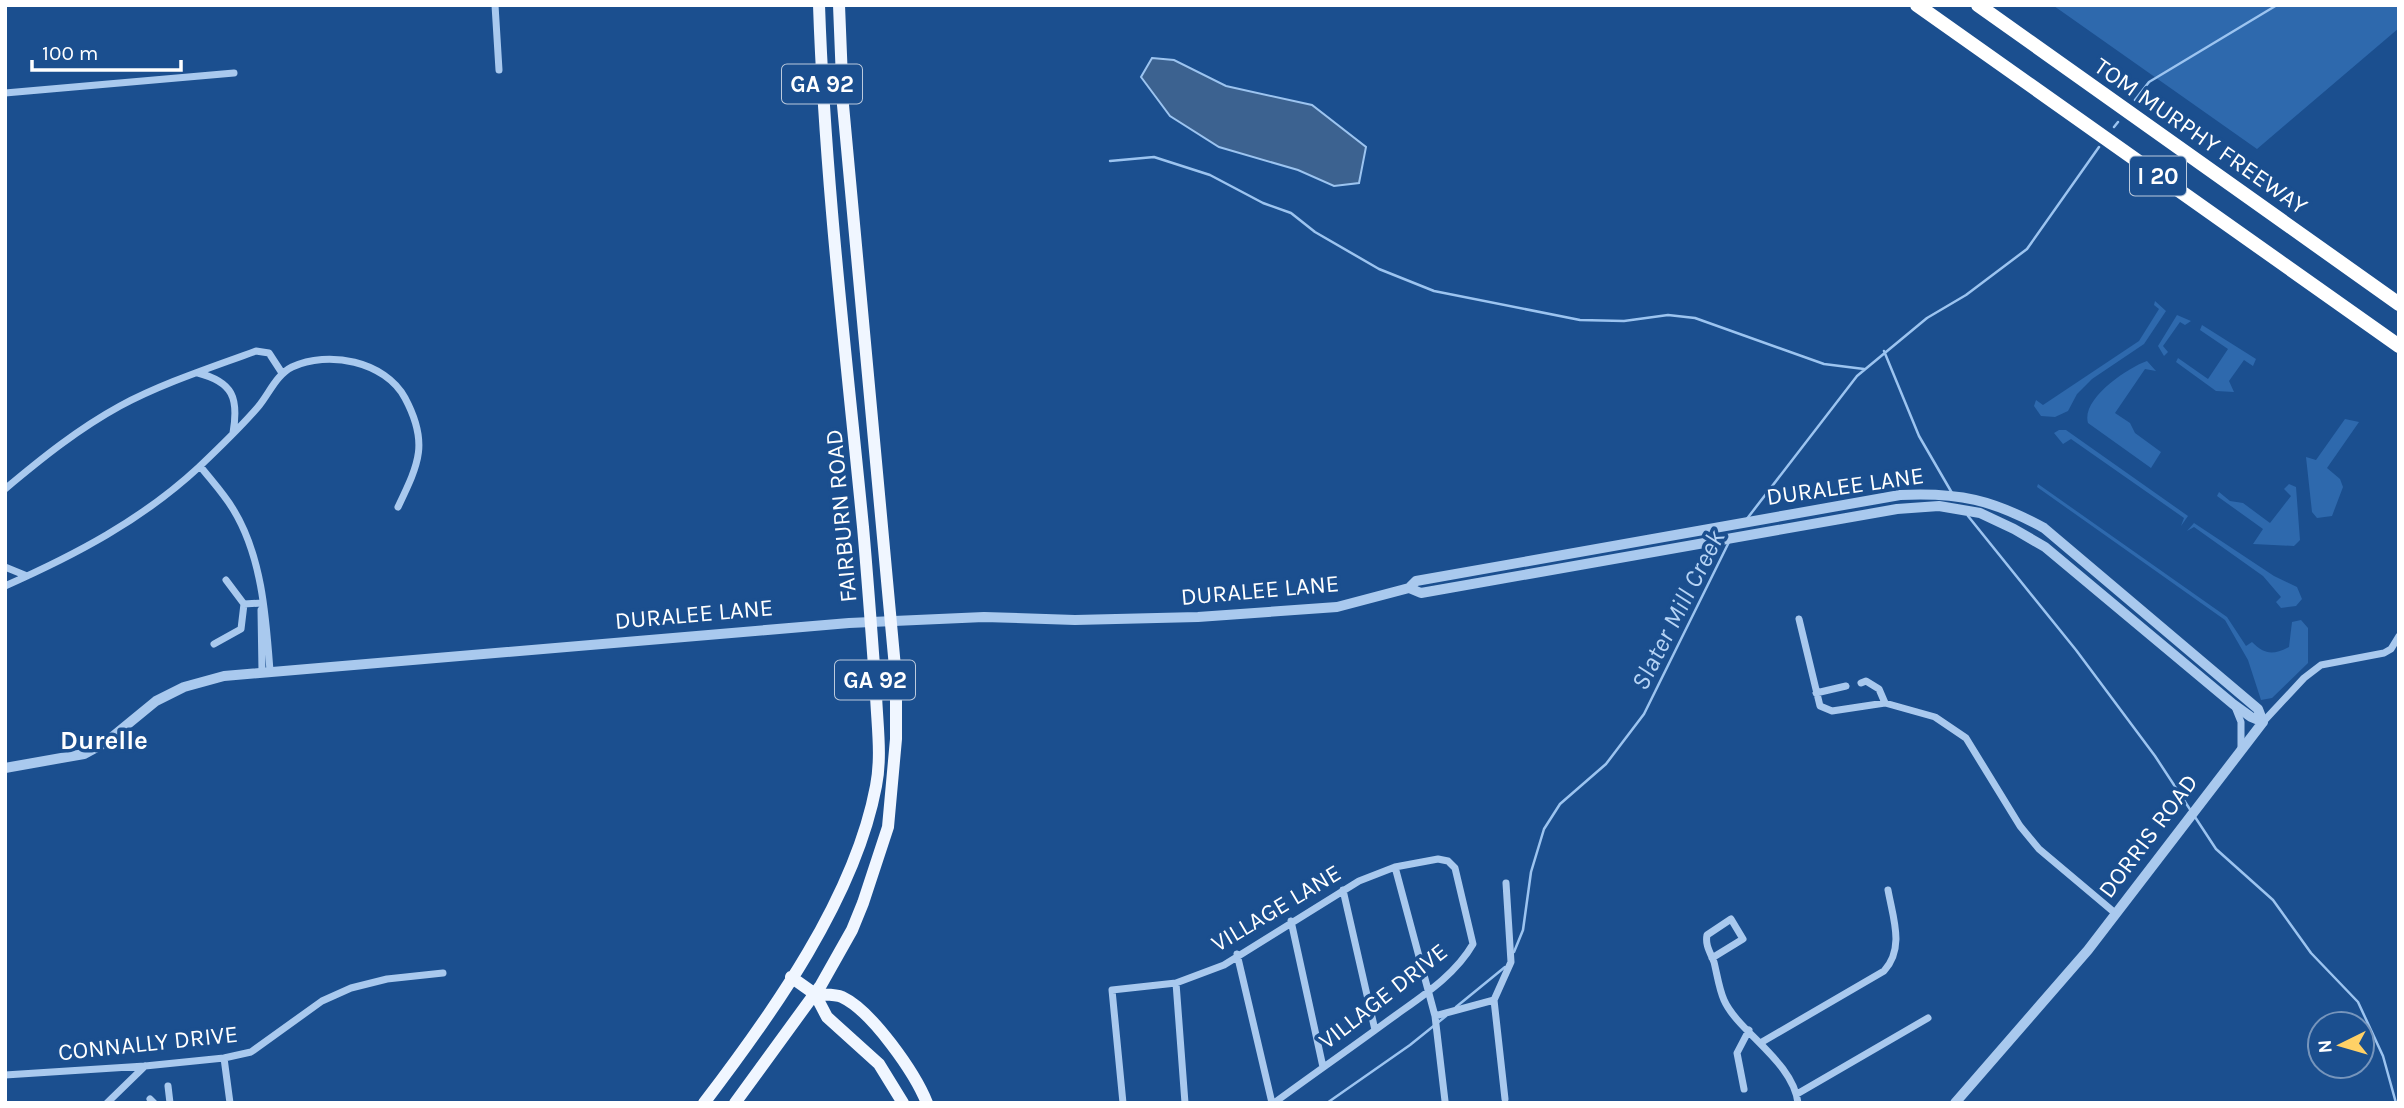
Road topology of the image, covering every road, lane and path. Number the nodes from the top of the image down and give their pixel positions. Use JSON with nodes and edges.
{"nodes":[{"id":1,"x":495,"y":5,"type":"edge"},
{"id":2,"x":819,"y":5,"type":"edge"},
{"id":3,"x":839,"y":5,"type":"edge"},
{"id":4,"x":1917,"y":5,"type":"edge"},
{"id":5,"x":1978,"y":5,"type":"edge"},
{"id":6,"x":499,"y":70,"type":"dead end"},
{"id":7,"x":234,"y":73,"type":"dead end"},
{"id":8,"x":5,"y":93,"type":"edge"},
{"id":9,"x":2399,"y":304,"type":"edge"},
{"id":10,"x":2399,"y":346,"type":"edge"},
{"id":11,"x":196,"y":372,"type":"junction"},
{"id":12,"x":282,"y":373,"type":"junction"},
{"id":13,"x":233,"y":434,"type":"junction"},
{"id":14,"x":200,"y":466,"type":"junction"},
{"id":15,"x":5,"y":489,"type":"edge"},
{"id":16,"x":398,"y":507,"type":"dead end"},
{"id":17,"x":5,"y":567,"type":"edge"},
{"id":18,"x":27,"y":576,"type":"junction"},
{"id":19,"x":226,"y":580,"type":"dead end"},
{"id":20,"x":5,"y":586,"type":"edge"},
{"id":21,"x":1409,"y":588,"type":"junction"},
{"id":22,"x":262,"y":603,"type":"junction"},
{"id":23,"x":244,"y":604,"type":"junction"},
{"id":24,"x":1799,"y":619,"type":"dead end"},
{"id":25,"x":890,"y":621,"type":"junction"},
{"id":26,"x":871,"y":622,"type":"junction"},
{"id":27,"x":2399,"y":636,"type":"edge"},
{"id":28,"x":214,"y":644,"type":"dead end"},
{"id":29,"x":266,"y":671,"type":"junction"},
{"id":30,"x":1861,"y":683,"type":"dead end"},
{"id":31,"x":1846,"y":686,"type":"dead end"},
{"id":32,"x":1816,"y":693,"type":"junction"},
{"id":33,"x":1885,"y":703,"type":"junction"},
{"id":34,"x":2233,"y":704,"type":"junction"},
{"id":35,"x":2263,"y":722,"type":"junction"},
{"id":36,"x":2241,"y":749,"type":"junction"},
{"id":37,"x":5,"y":768,"type":"edge"},
{"id":38,"x":1448,"y":861,"type":"joint"},
{"id":39,"x":1395,"y":867,"type":"junction"},
{"id":40,"x":1506,"y":883,"type":"dead end"},
{"id":41,"x":1343,"y":890,"type":"junction"},
{"id":42,"x":1888,"y":890,"type":"dead end"},
{"id":43,"x":2115,"y":913,"type":"junction"},
{"id":44,"x":1291,"y":922,"type":"junction"},
{"id":45,"x":1237,"y":954,"type":"junction"},
{"id":46,"x":1712,"y":958,"type":"junction"},
{"id":47,"x":443,"y":973,"type":"dead end"},
{"id":48,"x":791,"y":977,"type":"junction"},
{"id":49,"x":1176,"y":983,"type":"junction"},
{"id":50,"x":1426,"y":992,"type":"junction"},
{"id":51,"x":815,"y":994,"type":"junction"},
{"id":52,"x":1494,"y":1000,"type":"junction"},
{"id":53,"x":1435,"y":1016,"type":"junction"},
{"id":54,"x":1928,"y":1018,"type":"dead end"},
{"id":55,"x":1375,"y":1030,"type":"junction"},
{"id":56,"x":1749,"y":1030,"type":"junction"},
{"id":57,"x":1762,"y":1042,"type":"junction"},
{"id":58,"x":224,"y":1058,"type":"junction"},
{"id":59,"x":145,"y":1066,"type":"junction"},
{"id":60,"x":1323,"y":1067,"type":"junction"},
{"id":61,"x":5,"y":1075,"type":"edge"},
{"id":62,"x":168,"y":1086,"type":"dead end"},
{"id":63,"x":1744,"y":1089,"type":"dead end"},
{"id":64,"x":1798,"y":1098,"type":"edge"},
{"id":65,"x":1505,"y":1099,"type":"dead end"},
{"id":66,"x":1445,"y":1101,"type":"edge"},
{"id":67,"x":107,"y":1103,"type":"edge"},
{"id":68,"x":170,"y":1103,"type":"edge"},
{"id":69,"x":230,"y":1103,"type":"edge"},
{"id":70,"x":704,"y":1103,"type":"edge"},
{"id":71,"x":735,"y":1103,"type":"edge"},
{"id":72,"x":903,"y":1103,"type":"edge"},
{"id":73,"x":927,"y":1103,"type":"edge"},
{"id":74,"x":1123,"y":1103,"type":"edge"},
{"id":75,"x":1185,"y":1103,"type":"edge"},
{"id":76,"x":1273,"y":1103,"type":"edge"},
{"id":77,"x":1955,"y":1103,"type":"edge"}],
"edges":[{"from":1,"to":6,"type":"street"},
{"from":2,"to":26,"type":"main road","name":"FAIRBURN ROAD","number":"GA 92"},
{"from":3,"to":25,"type":"main road","name":"FAIRBURN ROAD","number":"GA 92"},
{"from":4,"to":10,"type":"highway","number":"I 20"},
{"from":5,"to":9,"type":"highway","name":"TOM MURPHY FREEWAY","number":"I 20"},
{"from":7,"to":8,"type":"street"},
{"from":11,"to":12,"type":"street"},
{"from":11,"to":13,"type":"street"},
{"from":11,"to":15,"type":"street"},
{"from":12,"to":13,"type":"street"},
{"from":12,"to":16,"type":"street"},
{"from":13,"to":14,"type":"street"},
{"from":14,"to":18,"type":"street"},
{"from":14,"to":22,"type":"street"},
{"from":17,"to":18,"type":"street"},
{"from":18,"to":20,"type":"street"},
{"from":19,"to":23,"type":"street"},
{"from":21,"to":25,"type":"street","name":"DURALEE LANE"},
{"from":21,"to":34,"type":"street","name":"DURALEE LANE"},
{"from":21,"to":35,"type":"street","name":"DURALEE LANE"},
{"from":22,"to":23,"type":"street"},
{"from":22,"to":29,"type":"street"},
{"from":23,"to":28,"type":"street"},
{"from":24,"to":32,"type":"street"},
{"from":25,"to":26,"type":"street","name":"DURALEE LANE"},
{"from":25,"to":51,"type":"main road","name":"FAIRBURN ROAD","number":"GA 92"},
{"from":26,"to":29,"type":"street","name":"DURALEE LANE"},
{"from":26,"to":48,"type":"main road","name":"FAIRBURN ROAD","number":"GA 92"},
{"from":27,"to":35,"type":"street","name":"DORRIS ROAD"},
{"from":29,"to":37,"type":"street","name":"DURALEE LANE"},
{"from":30,"to":33,"type":"street"},
{"from":31,"to":32,"type":"street"},
{"from":32,"to":33,"type":"street"},
{"from":33,"to":43,"type":"street"},
{"from":34,"to":35,"type":"street","name":"DURALEE LANE"},
{"from":34,"to":36,"type":"street"},
{"from":35,"to":36,"type":"street","name":"DORRIS ROAD"},
{"from":36,"to":43,"type":"street","name":"DORRIS ROAD"},
{"from":38,"to":39,"type":"street","name":"VILLAGE LANE"},
{"from":38,"to":50,"type":"street","name":"VILLAGE DRIVE"},
{"from":39,"to":41,"type":"street","name":"VILLAGE LANE"},
{"from":39,"to":50,"type":"street"},
{"from":40,"to":52,"type":"street"},
{"from":41,"to":44,"type":"street","name":"VILLAGE LANE"},
{"from":41,"to":55,"type":"street"},
{"from":42,"to":57,"type":"street"},
{"from":43,"to":77,"type":"street","name":"DORRIS ROAD"},
{"from":44,"to":45,"type":"street","name":"VILLAGE LANE"},
{"from":44,"to":60,"type":"street"},
{"from":45,"to":49,"type":"street","name":"VILLAGE LANE"},
{"from":45,"to":76,"type":"street"},
{"from":46,"to":46,"type":"street"},
{"from":46,"to":56,"type":"street"},
{"from":47,"to":58,"type":"street","name":"CONNALLY DRIVE"},
{"from":48,"to":51,"type":"main road"},
{"from":48,"to":70,"type":"main road","number":"GA 92"},
{"from":49,"to":74,"type":"street","name":"VILLAGE LANE"},
{"from":49,"to":75,"type":"street"},
{"from":50,"to":53,"type":"street"},
{"from":50,"to":55,"type":"street","name":"VILLAGE DRIVE"},
{"from":51,"to":71,"type":"main road","number":"GA 92"},
{"from":51,"to":72,"type":"main road"},
{"from":51,"to":73,"type":"main road"},
{"from":52,"to":53,"type":"street"},
{"from":52,"to":65,"type":"street"},
{"from":53,"to":66,"type":"street"},
{"from":54,"to":64,"type":"street"},
{"from":55,"to":60,"type":"street","name":"VILLAGE DRIVE"},
{"from":56,"to":57,"type":"street"},
{"from":56,"to":63,"type":"street"},
{"from":57,"to":64,"type":"street"},
{"from":58,"to":59,"type":"street","name":"CONNALLY DRIVE"},
{"from":58,"to":69,"type":"street"},
{"from":59,"to":61,"type":"street","name":"CONNALLY DRIVE"},
{"from":59,"to":67,"type":"street"},
{"from":60,"to":76,"type":"street","name":"VILLAGE DRIVE"},
{"from":62,"to":68,"type":"street"}]}
